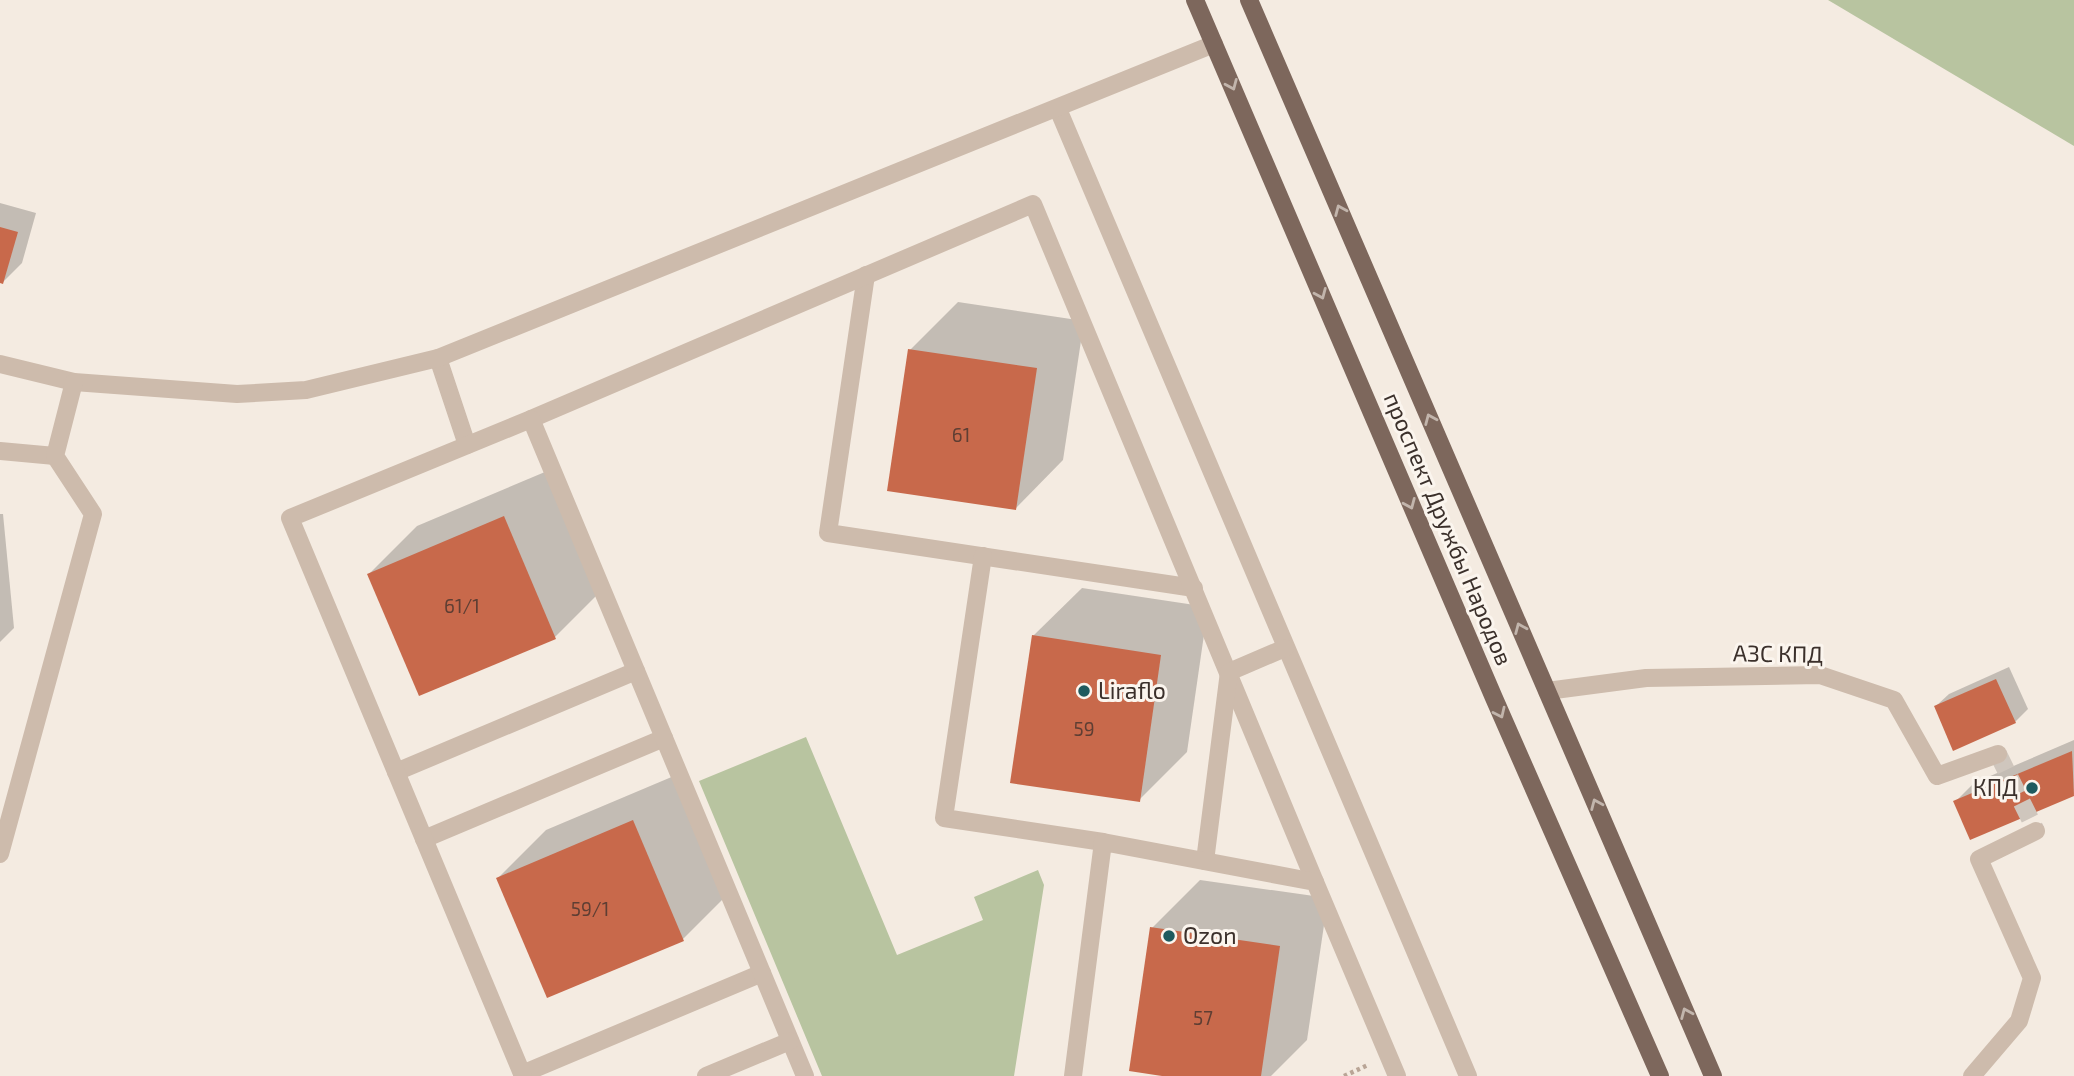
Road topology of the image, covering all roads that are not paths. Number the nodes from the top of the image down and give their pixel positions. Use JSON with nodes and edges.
{"nodes":[{"id":1,"x":1195,"y":0,"type":"edge"},
{"id":2,"x":1249,"y":0,"type":"edge"},
{"id":3,"x":1214,"y":44,"type":"junction"},
{"id":4,"x":1058,"y":108,"type":"junction"},
{"id":5,"x":866,"y":275,"type":"junction"},
{"id":6,"x":438,"y":358,"type":"junction"},
{"id":7,"x":0,"y":365,"type":"edge"},
{"id":8,"x":74,"y":382,"type":"junction"},
{"id":9,"x":531,"y":418,"type":"junction"},
{"id":10,"x":467,"y":445,"type":"junction"},
{"id":11,"x":0,"y":451,"type":"edge"},
{"id":12,"x":55,"y":456,"type":"junction"},
{"id":13,"x":983,"y":556,"type":"junction"},
{"id":14,"x":1194,"y":588,"type":"junction"},
{"id":15,"x":1284,"y":648,"type":"junction"},
{"id":16,"x":636,"y":671,"type":"junction"},
{"id":17,"x":1229,"y":672,"type":"junction"},
{"id":18,"x":1547,"y":691,"type":"junction"},
{"id":19,"x":664,"y":738,"type":"junction"},
{"id":20,"x":1998,"y":754,"type":"dead end"},
{"id":21,"x":396,"y":772,"type":"junction"},
{"id":22,"x":2036,"y":831,"type":"dead end"},
{"id":23,"x":424,"y":839,"type":"junction"},
{"id":24,"x":1103,"y":842,"type":"junction"},
{"id":25,"x":0,"y":854,"type":"edge"},
{"id":26,"x":1205,"y":861,"type":"junction"},
{"id":27,"x":1315,"y":882,"type":"junction"},
{"id":28,"x":762,"y":972,"type":"junction"},
{"id":29,"x":790,"y":1041,"type":"junction"},
{"id":30,"x":522,"y":1075,"type":"edge"},
{"id":31,"x":706,"y":1076,"type":"edge"},
{"id":32,"x":805,"y":1076,"type":"edge"},
{"id":33,"x":1073,"y":1076,"type":"edge"},
{"id":34,"x":1396,"y":1076,"type":"edge"},
{"id":35,"x":1468,"y":1076,"type":"edge"},
{"id":36,"x":1660,"y":1076,"type":"edge"},
{"id":37,"x":1713,"y":1076,"type":"edge"},
{"id":38,"x":1972,"y":1076,"type":"edge"}],
"edges":[{"from":1,"to":3,"type":"main road","name":"проспект Дружбы Народов"},
{"from":18,"to":2,"type":"main road","name":"проспект Дружбы Народов","one_way":true},
{"from":3,"to":4,"type":"street"},
{"from":3,"to":36,"type":"main road","name":"проспект Дружбы Народов","one_way":true},
{"from":4,"to":6,"type":"street"},
{"from":4,"to":15,"type":"street"},
{"from":5,"to":9,"type":"street"},
{"from":5,"to":13,"type":"street"},
{"from":5,"to":14,"type":"street"},
{"from":6,"to":8,"type":"street"},
{"from":6,"to":10,"type":"street"},
{"from":7,"to":8,"type":"street"},
{"from":8,"to":12,"type":"street"},
{"from":9,"to":10,"type":"street"},
{"from":9,"to":16,"type":"street"},
{"from":10,"to":21,"type":"street"},
{"from":11,"to":12,"type":"street"},
{"from":12,"to":25,"type":"street"},
{"from":13,"to":14,"type":"street"},
{"from":13,"to":24,"type":"street"},
{"from":14,"to":17,"type":"street"},
{"from":15,"to":17,"type":"street"},
{"from":15,"to":35,"type":"street"},
{"from":16,"to":19,"type":"street"},
{"from":16,"to":21,"type":"street"},
{"from":17,"to":26,"type":"street"},
{"from":17,"to":27,"type":"street"},
{"from":18,"to":20,"type":"street","name":"АЗС КПД"},
{"from":37,"to":18,"type":"main road","name":"проспект Дружбы Народов","one_way":true},
{"from":19,"to":23,"type":"street"},
{"from":19,"to":28,"type":"street"},
{"from":21,"to":23,"type":"street"},
{"from":22,"to":38,"type":"street"},
{"from":23,"to":30,"type":"street"},
{"from":24,"to":26,"type":"street"},
{"from":24,"to":33,"type":"street"},
{"from":26,"to":27,"type":"street"},
{"from":27,"to":34,"type":"street"},
{"from":28,"to":29,"type":"street"},
{"from":28,"to":30,"type":"street"},
{"from":29,"to":31,"type":"street"},
{"from":29,"to":32,"type":"street"}]}
